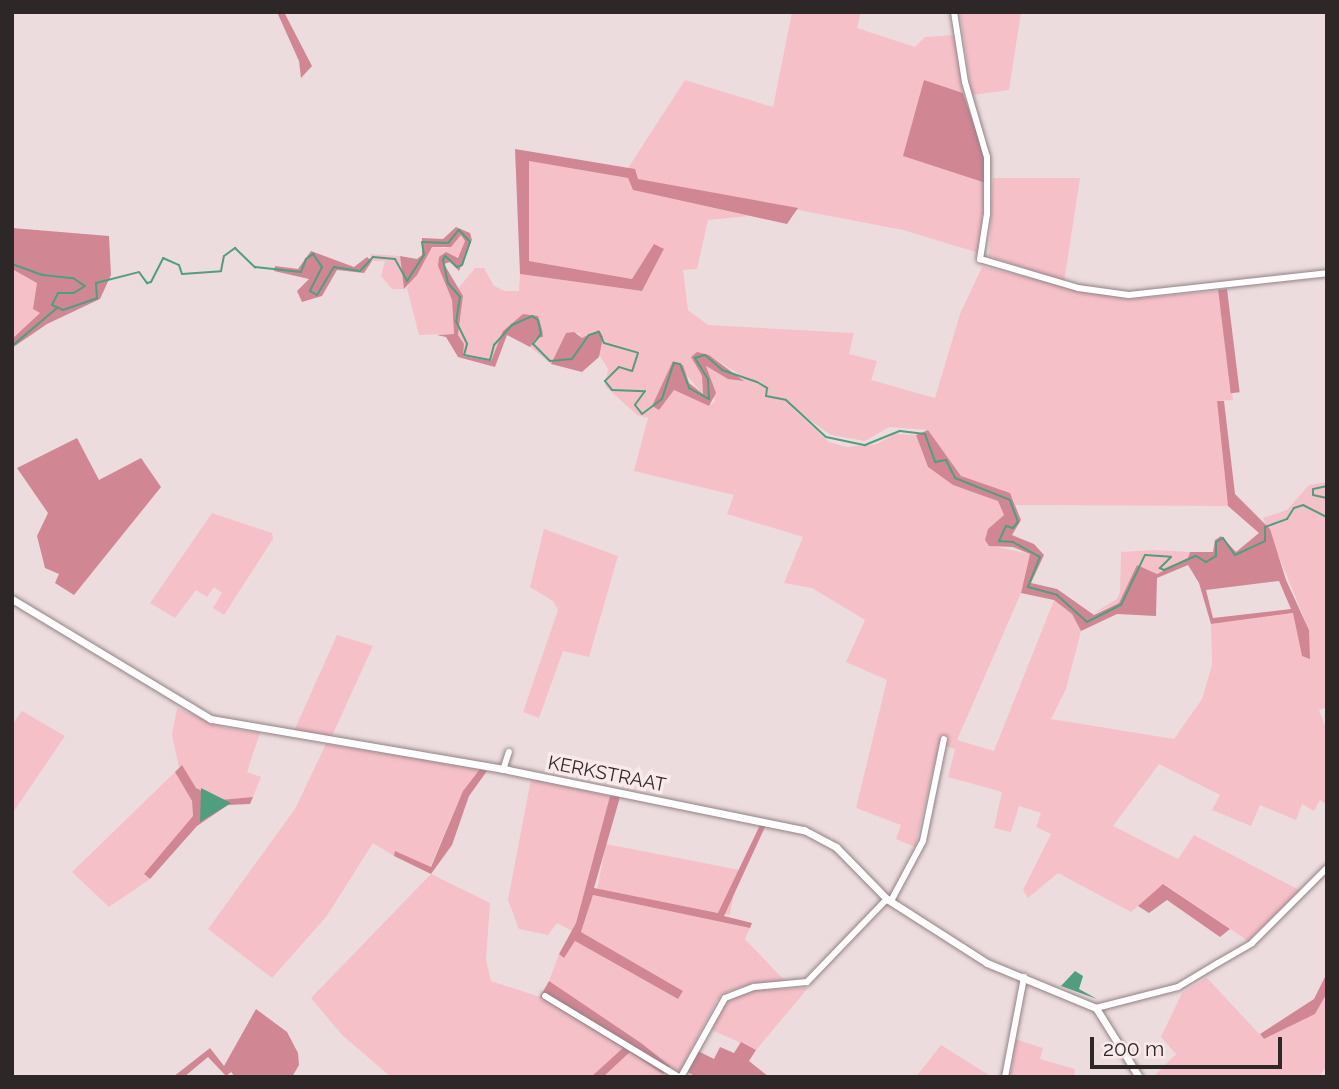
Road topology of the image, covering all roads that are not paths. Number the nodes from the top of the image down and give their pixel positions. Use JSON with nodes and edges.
{"nodes":[{"id":1,"x":954,"y":12,"type":"edge"},
{"id":2,"x":1327,"y":273,"type":"edge"},
{"id":3,"x":12,"y":599,"type":"edge"},
{"id":4,"x":944,"y":738,"type":"dead end"},
{"id":5,"x":509,"y":752,"type":"dead end"},
{"id":6,"x":503,"y":770,"type":"junction"},
{"id":7,"x":1327,"y":868,"type":"edge"},
{"id":8,"x":889,"y":900,"type":"junction"},
{"id":9,"x":1024,"y":978,"type":"junction"},
{"id":10,"x":545,"y":996,"type":"dead end"},
{"id":11,"x":1096,"y":1008,"type":"junction"},
{"id":12,"x":680,"y":1077,"type":"edge"},
{"id":13,"x":1005,"y":1077,"type":"edge"},
{"id":14,"x":1139,"y":1077,"type":"edge"}],
"edges":[{"from":1,"to":2,"type":"street"},
{"from":3,"to":6,"type":"street","name":"KERKSTRAAT"},
{"from":4,"to":8,"type":"street"},
{"from":5,"to":6,"type":"street"},
{"from":6,"to":8,"type":"street","name":"KERKSTRAAT"},
{"from":7,"to":11,"type":"street"},
{"from":8,"to":9,"type":"street","name":"KERKSTRAAT"},
{"from":8,"to":12,"type":"street"},
{"from":9,"to":11,"type":"street","name":"KERKSTRAAT"},
{"from":9,"to":13,"type":"street"},
{"from":10,"to":12,"type":"street"},
{"from":11,"to":14,"type":"street"}]}
